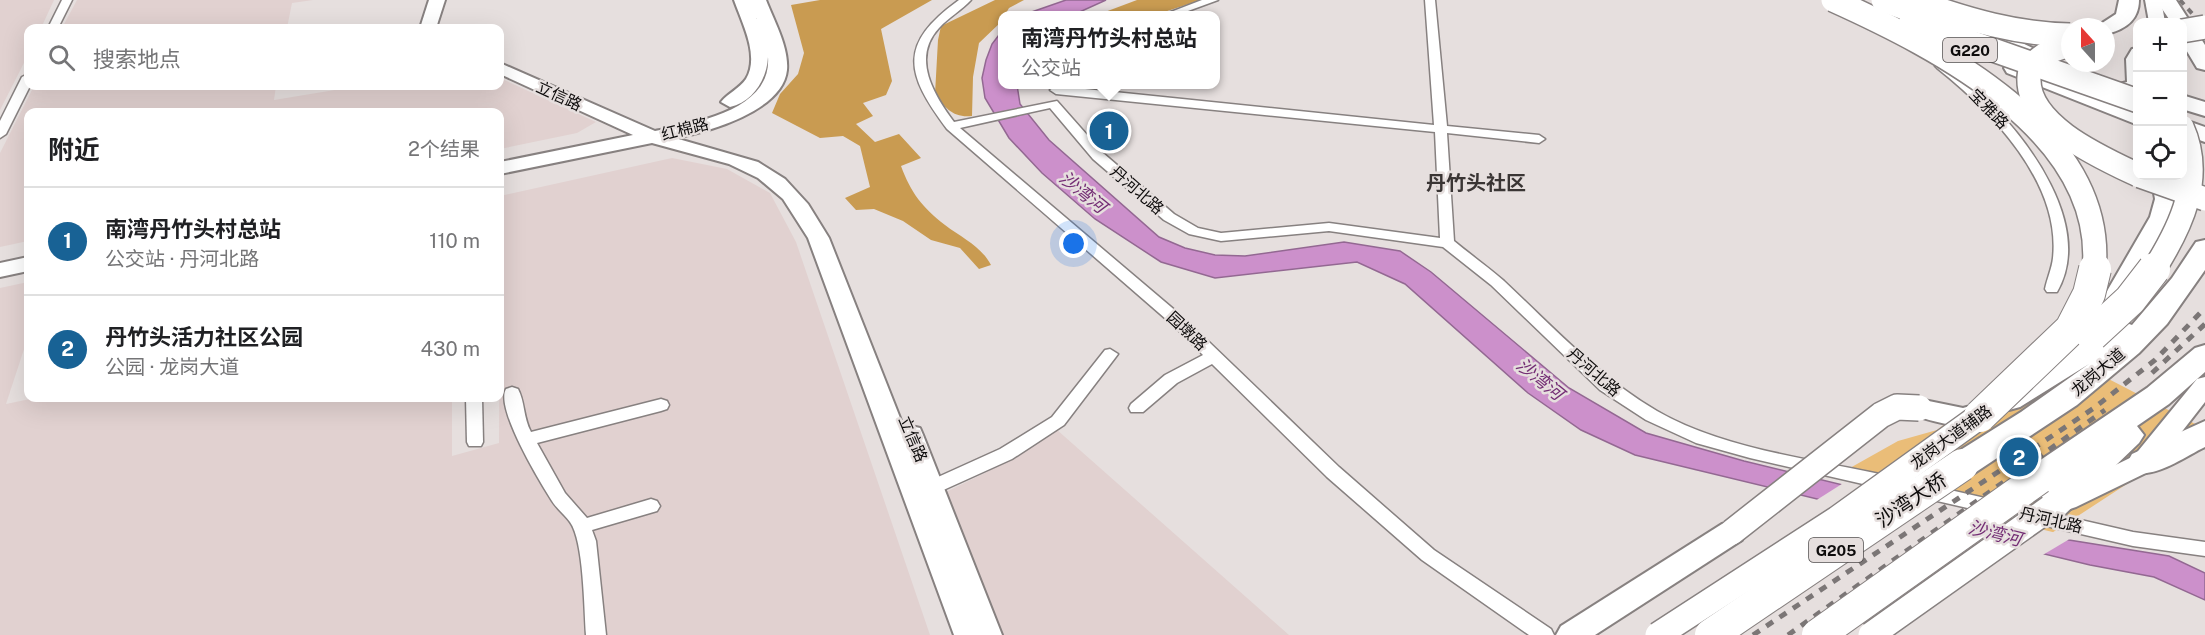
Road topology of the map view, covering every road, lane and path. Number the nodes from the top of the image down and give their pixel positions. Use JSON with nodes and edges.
{"nodes":[{"id":1,"x":67,"y":0,"type":"edge"},
{"id":2,"x":437,"y":0,"type":"edge"},
{"id":3,"x":742,"y":0,"type":"edge"},
{"id":4,"x":758,"y":0,"type":"edge"},
{"id":5,"x":966,"y":0,"type":"edge"},
{"id":6,"x":1213,"y":0,"type":"edge"},
{"id":7,"x":1430,"y":0,"type":"edge"},
{"id":8,"x":1820,"y":0,"type":"edge"},
{"id":9,"x":1827,"y":0,"type":"edge"},
{"id":10,"x":1833,"y":0,"type":"edge"},
{"id":11,"x":1856,"y":0,"type":"edge"},
{"id":12,"x":1883,"y":0,"type":"edge"},
{"id":13,"x":1912,"y":0,"type":"edge"},
{"id":14,"x":1919,"y":0,"type":"edge"},
{"id":15,"x":2129,"y":0,"type":"edge"},
{"id":16,"x":2141,"y":0,"type":"edge"},
{"id":17,"x":2153,"y":0,"type":"edge"},
{"id":18,"x":2166,"y":0,"type":"edge"},
{"id":19,"x":1180,"y":11,"type":"edge"},
{"id":20,"x":2143,"y":18,"type":"edge"},
{"id":21,"x":2156,"y":18,"type":"edge"},
{"id":22,"x":2179,"y":18,"type":"edge"},
{"id":23,"x":55,"y":24,"type":"edge"},
{"id":24,"x":428,"y":24,"type":"edge"},
{"id":25,"x":2115,"y":26,"type":"edge"},
{"id":26,"x":2133,"y":26,"type":"edge"},
{"id":27,"x":2205,"y":27,"type":"edge"},
{"id":28,"x":2187,"y":30,"type":"edge"},
{"id":29,"x":2187,"y":32,"type":"edge"},
{"id":30,"x":2115,"y":33,"type":"edge"},
{"id":31,"x":1906,"y":34,"type":"junction"},
{"id":32,"x":2061,"y":35,"type":"edge"},
{"id":33,"x":2061,"y":49,"type":"edge"},
{"id":34,"x":2205,"y":63,"type":"edge"},
{"id":35,"x":504,"y":70,"type":"edge"},
{"id":36,"x":2136,"y":72,"type":"edge"},
{"id":37,"x":24,"y":85,"type":"edge"},
{"id":38,"x":2133,"y":86,"type":"edge"},
{"id":39,"x":1056,"y":93,"type":"edge"},
{"id":40,"x":2107,"y":100,"type":"junction"},
{"id":41,"x":2133,"y":100,"type":"edge"},
{"id":42,"x":2187,"y":104,"type":"edge"},
{"id":43,"x":2133,"y":106,"type":"edge"},
{"id":44,"x":2205,"y":109,"type":"edge"},
{"id":45,"x":2133,"y":115,"type":"edge"},
{"id":46,"x":2187,"y":118,"type":"edge"},
{"id":47,"x":2133,"y":121,"type":"edge"},
{"id":48,"x":2205,"y":123,"type":"edge"},
{"id":49,"x":951,"y":126,"type":"junction"},
{"id":50,"x":2187,"y":128,"type":"edge"},
{"id":51,"x":1441,"y":129,"type":"junction"},
{"id":52,"x":646,"y":133,"type":"junction"},
{"id":53,"x":0,"y":134,"type":"edge"},
{"id":54,"x":2205,"y":135,"type":"edge"},
{"id":55,"x":2187,"y":137,"type":"edge"},
{"id":56,"x":1539,"y":139,"type":"dead end"},
{"id":57,"x":2187,"y":142,"type":"edge"},
{"id":58,"x":2205,"y":144,"type":"edge"},
{"id":59,"x":504,"y":157,"type":"edge"},
{"id":60,"x":504,"y":167,"type":"edge"},
{"id":61,"x":2133,"y":172,"type":"edge"},
{"id":62,"x":2153,"y":180,"type":"edge"},
{"id":63,"x":2163,"y":180,"type":"edge"},
{"id":64,"x":2205,"y":199,"type":"edge"},
{"id":65,"x":1448,"y":243,"type":"junction"},
{"id":66,"x":2205,"y":248,"type":"edge"},
{"id":67,"x":24,"y":254,"type":"edge"},
{"id":68,"x":0,"y":259,"type":"edge"},
{"id":69,"x":24,"y":265,"type":"edge"},
{"id":70,"x":0,"y":270,"type":"edge"},
{"id":71,"x":2052,"y":289,"type":"dead end"},
{"id":72,"x":2174,"y":299,"type":"junction"},
{"id":73,"x":2092,"y":335,"type":"junction"},
{"id":74,"x":863,"y":337,"type":"junction"},
{"id":75,"x":1110,"y":354,"type":"dead end"},
{"id":76,"x":2205,"y":355,"type":"edge"},
{"id":77,"x":1214,"y":356,"type":"junction"},
{"id":78,"x":2205,"y":385,"type":"edge"},
{"id":79,"x":512,"y":393,"type":"dead end"},
{"id":80,"x":474,"y":402,"type":"edge"},
{"id":81,"x":661,"y":405,"type":"dead end"},
{"id":82,"x":1137,"y":408,"type":"dead end"},
{"id":83,"x":1919,"y":408,"type":"junction"},
{"id":84,"x":1980,"y":416,"type":"junction"},
{"id":85,"x":2205,"y":433,"type":"edge"},
{"id":86,"x":527,"y":439,"type":"junction"},
{"id":87,"x":475,"y":442,"type":"dead end"},
{"id":88,"x":1951,"y":455,"type":"junction"},
{"id":89,"x":2144,"y":463,"type":"junction"},
{"id":90,"x":933,"y":487,"type":"junction"},
{"id":91,"x":2053,"y":491,"type":"junction"},
{"id":92,"x":651,"y":506,"type":"dead end"},
{"id":93,"x":1837,"y":519,"type":"junction"},
{"id":94,"x":582,"y":526,"type":"junction"},
{"id":95,"x":2205,"y":549,"type":"edge"},
{"id":96,"x":953,"y":564,"type":"junction"},
{"id":97,"x":1767,"y":597,"type":"junction"},
{"id":98,"x":596,"y":635,"type":"edge"},
{"id":99,"x":969,"y":635,"type":"edge"},
{"id":100,"x":987,"y":635,"type":"edge"},
{"id":101,"x":1544,"y":635,"type":"edge"},
{"id":102,"x":1571,"y":635,"type":"edge"},
{"id":103,"x":1658,"y":635,"type":"edge"},
{"id":104,"x":1711,"y":635,"type":"edge"},
{"id":105,"x":1818,"y":635,"type":"edge"},
{"id":106,"x":1871,"y":635,"type":"edge"}],
"edges":[{"from":1,"to":23,"type":"street"},
{"from":2,"to":24,"type":"main road"},
{"from":3,"to":52,"type":"main road","name":"红棉路"},
{"from":4,"to":52,"type":"main road","name":"红棉路"},
{"from":5,"to":49,"type":"street","name":"园墩路"},
{"from":6,"to":19,"type":"street"},
{"from":7,"to":51,"type":"street"},
{"from":8,"to":31,"type":"street","name":"宝雅路"},
{"from":9,"to":31,"type":"highway","number":"G220"},
{"from":10,"to":84,"type":"highway","bridge":true},
{"from":11,"to":41,"type":"highway","bridge":true},
{"from":12,"to":38,"type":"highway","bridge":true},
{"from":13,"to":32,"type":"highway","bridge":true},
{"from":14,"to":40,"type":"highway","number":"G220"},
{"from":15,"to":25,"type":"highway"},
{"from":16,"to":20,"type":"highway"},
{"from":17,"to":21,"type":"main road"},
{"from":18,"to":22,"type":"highway"},
{"from":26,"to":30,"type":"highway"},
{"from":27,"to":28,"type":"highway","bridge":true},
{"from":29,"to":34,"type":"highway"},
{"from":31,"to":40,"type":"highway","number":"G220"},
{"from":31,"to":71,"type":"street","name":"宝雅路"},
{"from":33,"to":61,"type":"highway","bridge":true},
{"from":35,"to":52,"type":"main road","name":"立信路"},
{"from":36,"to":40,"type":"main road"},
{"from":37,"to":53,"type":"street"},
{"from":39,"to":49,"type":"street"},
{"from":39,"to":51,"type":"street"},
{"from":39,"to":65,"type":"street","name":"丹河北路"},
{"from":40,"to":43,"type":"highway","number":"G220"},
{"from":40,"to":45,"type":"highway","number":"G220"},
{"from":40,"to":47,"type":"main road"},
{"from":42,"to":44,"type":"highway"},
{"from":46,"to":48,"type":"highway"},
{"from":49,"to":77,"type":"street","name":"园墩路"},
{"from":50,"to":54,"type":"highway"},
{"from":51,"to":56,"type":"street"},
{"from":51,"to":65,"type":"street"},
{"from":52,"to":59,"type":"main road","name":"红棉路"},
{"from":52,"to":60,"type":"main road","name":"红棉路"},
{"from":52,"to":74,"type":"main road","name":"立信路"},
{"from":55,"to":58,"type":"highway"},
{"from":57,"to":73,"type":"highway","bridge":true},
{"from":62,"to":64,"type":"highway","bridge":true},
{"from":63,"to":73,"type":"main road","name":"龙岗大道辅路"},
{"from":65,"to":95,"type":"street","name":"丹河北路"},
{"from":66,"to":72,"type":"highway","name":"龙岗大道","number":"G205"},
{"from":67,"to":68,"type":"main road"},
{"from":69,"to":70,"type":"main road"},
{"from":72,"to":84,"type":"highway"},
{"from":72,"to":88,"type":"highway","name":"龙岗大道","number":"G205"},
{"from":73,"to":84,"type":"main road","name":"龙岗大道辅路"},
{"from":74,"to":90,"type":"main road","name":"立信路"},
{"from":74,"to":96,"type":"main road","name":"立信路"},
{"from":75,"to":90,"type":"street"},
{"from":76,"to":91,"type":"highway"},
{"from":77,"to":82,"type":"street"},
{"from":77,"to":101,"type":"street","name":"园墩路"},
{"from":78,"to":89,"type":"main road"},
{"from":79,"to":86,"type":"street"},
{"from":80,"to":87,"type":"street"},
{"from":81,"to":86,"type":"street"},
{"from":83,"to":84,"type":"main road"},
{"from":83,"to":88,"type":"main road"},
{"from":83,"to":102,"type":"main road","bridge":true},
{"from":84,"to":88,"type":"main road","name":"龙岗大道辅路","bridge":true},
{"from":85,"to":89,"type":"highway"},
{"from":86,"to":94,"type":"street"},
{"from":88,"to":93,"type":"main road","name":"龙岗大道辅路","bridge":true},
{"from":88,"to":97,"type":"highway","name":"沙湾大桥","number":"G205","bridge":true},
{"from":89,"to":91,"type":"main road"},
{"from":90,"to":96,"type":"main road","name":"立信路"},
{"from":91,"to":105,"type":"highway","bridge":true},
{"from":91,"to":106,"type":"main road","bridge":true},
{"from":92,"to":94,"type":"street"},
{"from":93,"to":97,"type":"highway","bridge":true},
{"from":93,"to":103,"type":"main road","name":"龙岗大道辅路","bridge":true},
{"from":94,"to":98,"type":"street"},
{"from":96,"to":99,"type":"main road","name":"立信路"},
{"from":96,"to":100,"type":"main road","name":"立信路"},
{"from":97,"to":104,"type":"highway","name":"沙湾大桥","number":"G205","bridge":true}]}
